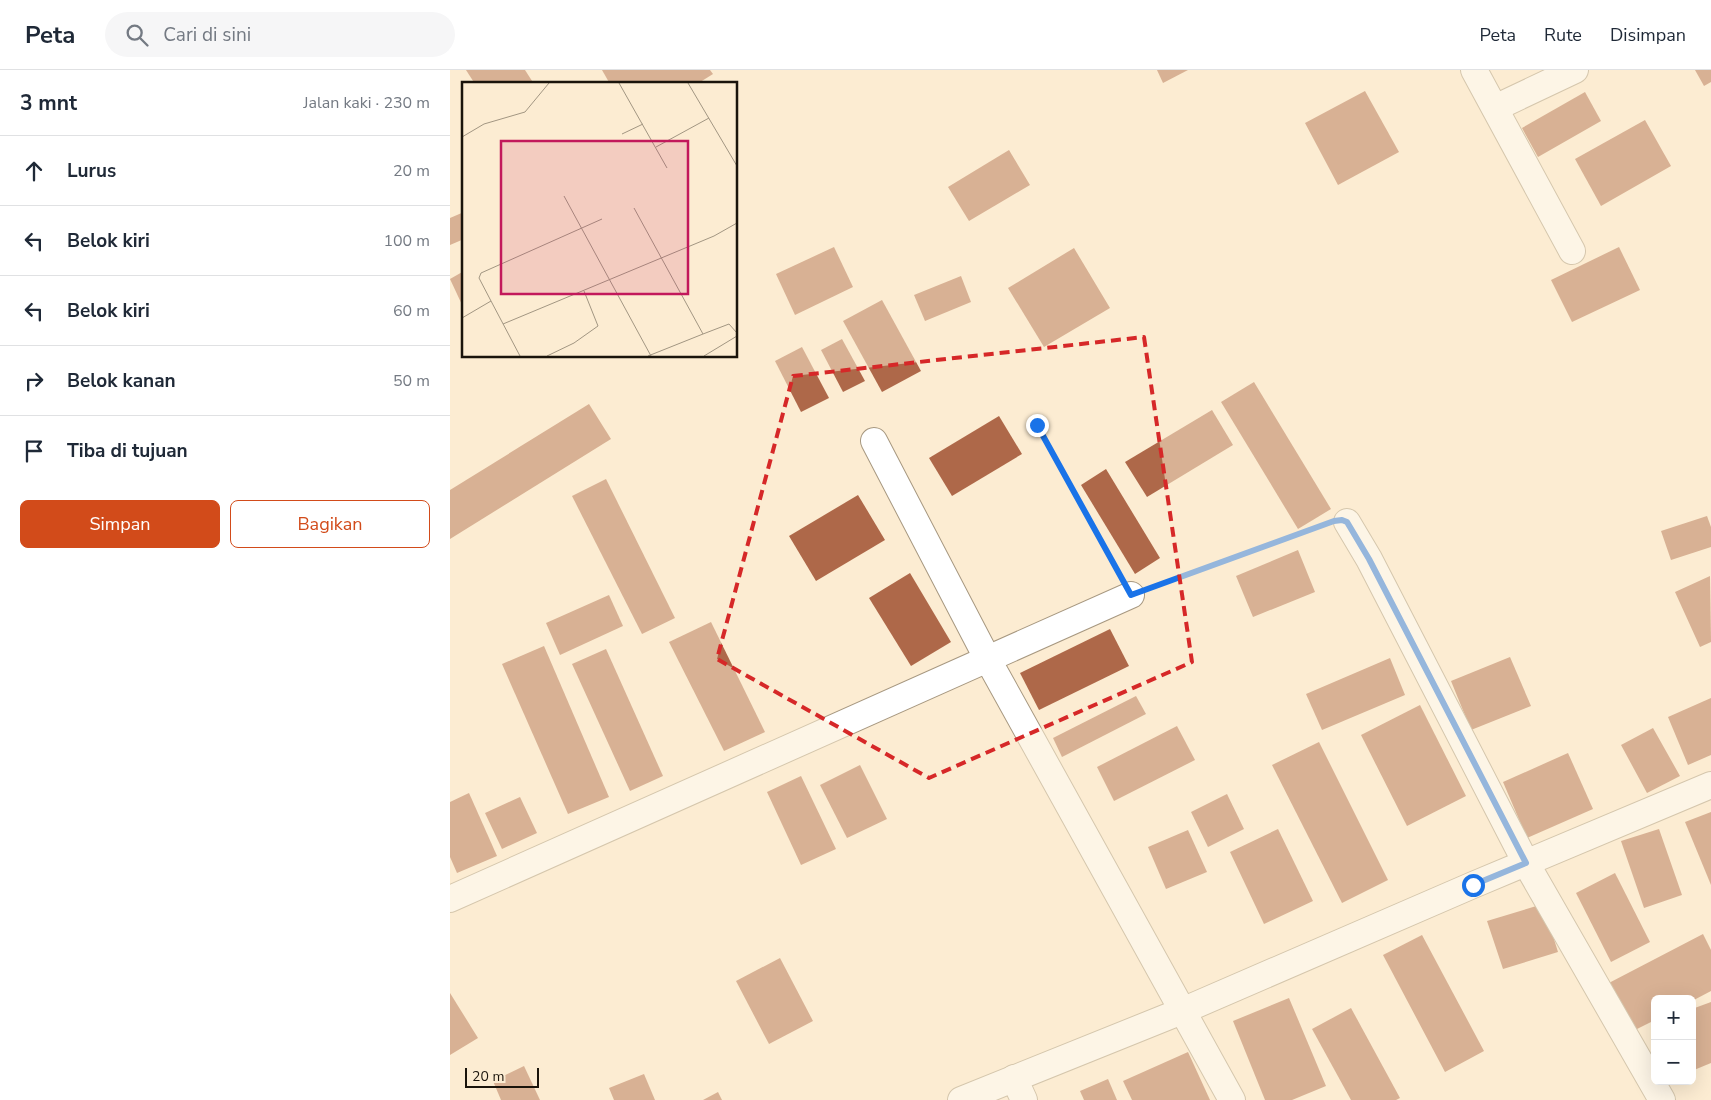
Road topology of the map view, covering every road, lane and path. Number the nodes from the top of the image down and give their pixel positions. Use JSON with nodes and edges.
{"nodes":[{"id":1,"x":1474,"y":70,"type":"edge"},
{"id":2,"x":1575,"y":70,"type":"edge"},
{"id":3,"x":1495,"y":108,"type":"junction"},
{"id":4,"x":1572,"y":251,"type":"dead end"},
{"id":5,"x":1037,"y":425,"type":"dead end"},
{"id":6,"x":874,"y":441,"type":"dead end"},
{"id":7,"x":1347,"y":522,"type":"joint"},
{"id":8,"x":1131,"y":595,"type":"junction"},
{"id":9,"x":988,"y":658,"type":"junction"},
{"id":10,"x":1711,"y":785,"type":"edge"},
{"id":11,"x":1526,"y":863,"type":"junction"},
{"id":12,"x":450,"y":900,"type":"edge"},
{"id":13,"x":1182,"y":1011,"type":"junction"},
{"id":14,"x":1019,"y":1089,"type":"edge"},
{"id":15,"x":962,"y":1100,"type":"edge"},
{"id":16,"x":1232,"y":1100,"type":"edge"},
{"id":17,"x":1662,"y":1100,"type":"edge"}],
"edges":[{"from":1,"to":3,"type":"street"},
{"from":2,"to":3,"type":"street"},
{"from":3,"to":4,"type":"street"},
{"from":5,"to":8,"type":"path"},
{"from":6,"to":9,"type":"street"},
{"from":7,"to":8,"type":"path"},
{"from":7,"to":11,"type":"street"},
{"from":8,"to":9,"type":"street"},
{"from":9,"to":12,"type":"street"},
{"from":9,"to":13,"type":"street"},
{"from":10,"to":11,"type":"street"},
{"from":11,"to":13,"type":"street"},
{"from":11,"to":17,"type":"street"},
{"from":13,"to":14,"type":"street"},
{"from":13,"to":16,"type":"street"},
{"from":14,"to":15,"type":"street"}]}
